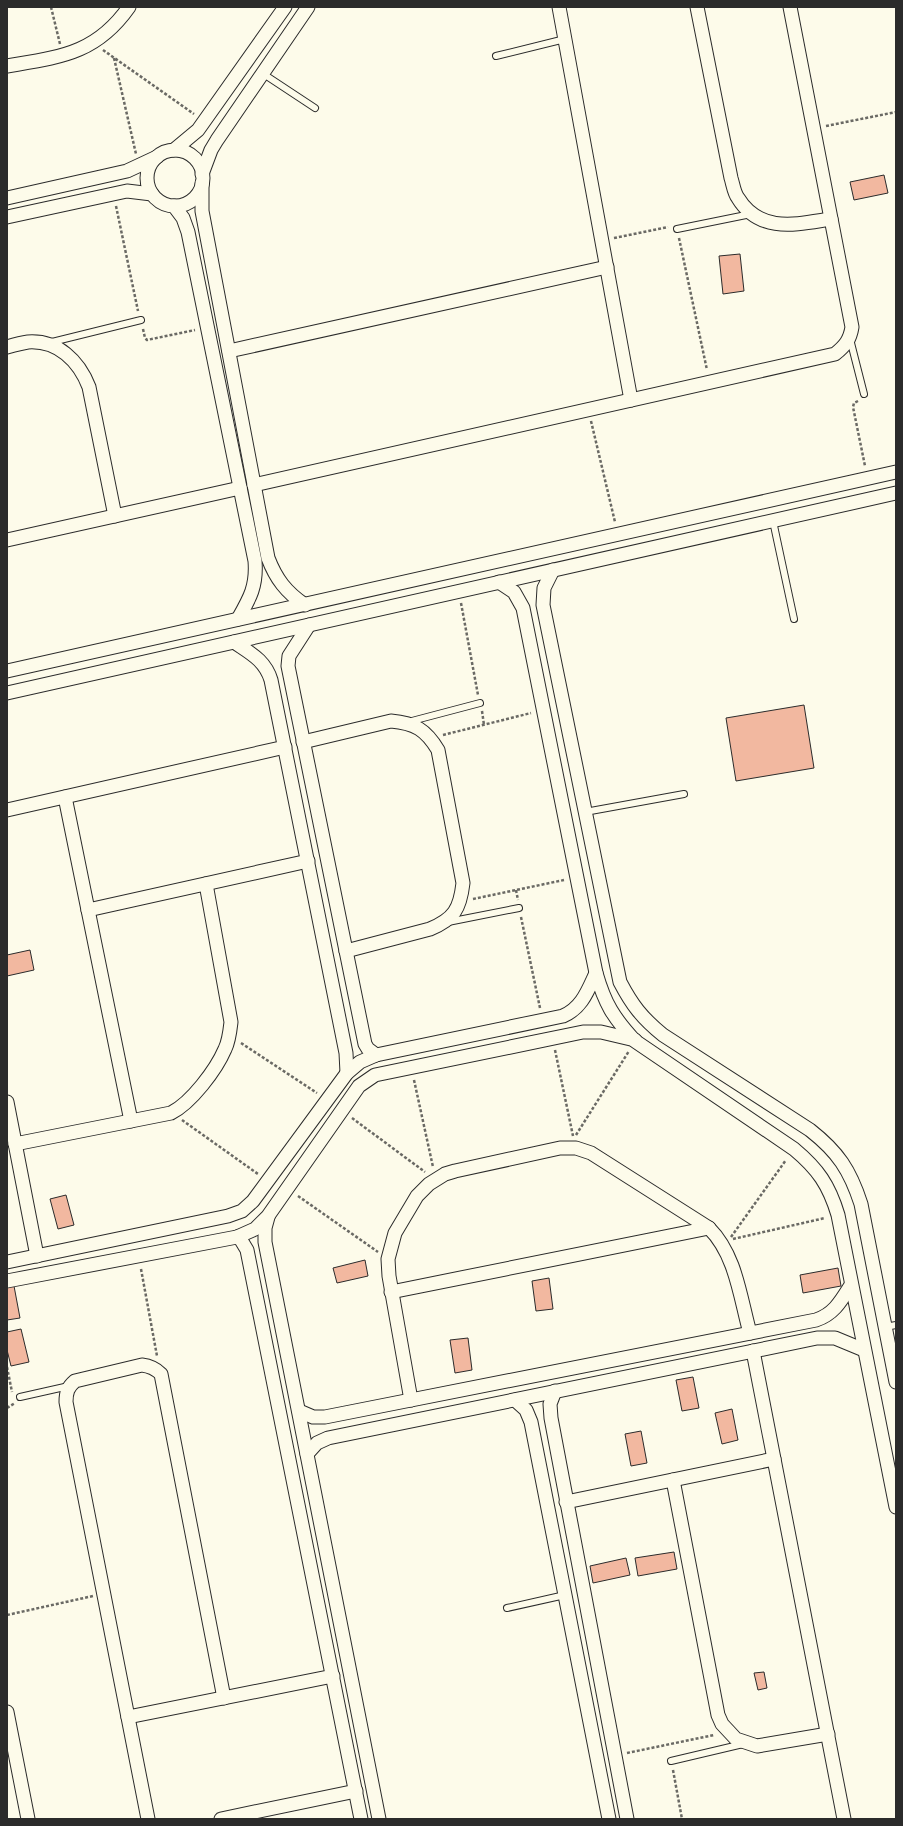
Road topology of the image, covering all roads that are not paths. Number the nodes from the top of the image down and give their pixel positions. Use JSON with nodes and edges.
{"nodes":[{"id":1,"x":129,"y":7,"type":"edge"},
{"id":2,"x":285,"y":7,"type":"edge"},
{"id":3,"x":308,"y":7,"type":"edge"},
{"id":4,"x":559,"y":7,"type":"edge"},
{"id":5,"x":697,"y":7,"type":"edge"},
{"id":6,"x":790,"y":7,"type":"edge"},
{"id":7,"x":565,"y":39,"type":"junction"},
{"id":8,"x":496,"y":56,"type":"dead end"},
{"id":9,"x":7,"y":66,"type":"edge"},
{"id":10,"x":262,"y":73,"type":"junction"},
{"id":11,"x":315,"y":108,"type":"dead end"},
{"id":12,"x":206,"y":119,"type":"junction"},
{"id":13,"x":225,"y":128,"type":"junction"},
{"id":14,"x":174,"y":150,"type":"junction"},
{"id":15,"x":157,"y":158,"type":"junction"},
{"id":16,"x":103,"y":177,"type":"junction"},
{"id":17,"x":202,"y":178,"type":"junction"},
{"id":18,"x":109,"y":194,"type":"junction"},
{"id":19,"x":152,"y":194,"type":"junction"},
{"id":20,"x":7,"y":198,"type":"edge"},
{"id":21,"x":174,"y":206,"type":"junction"},
{"id":22,"x":751,"y":214,"type":"junction"},
{"id":23,"x":7,"y":217,"type":"edge"},
{"id":24,"x":831,"y":219,"type":"junction"},
{"id":25,"x":677,"y":229,"type":"road end"},
{"id":26,"x":208,"y":244,"type":"junction"},
{"id":27,"x":191,"y":248,"type":"junction"},
{"id":28,"x":607,"y":268,"type":"junction"},
{"id":29,"x":141,"y":320,"type":"road end"},
{"id":30,"x":850,"y":339,"type":"junction"},
{"id":31,"x":45,"y":343,"type":"junction"},
{"id":32,"x":7,"y":347,"type":"edge"},
{"id":33,"x":229,"y":351,"type":"junction"},
{"id":34,"x":864,"y":394,"type":"road end"},
{"id":35,"x":631,"y":400,"type":"junction"},
{"id":36,"x":896,"y":472,"type":"edge"},
{"id":37,"x":254,"y":485,"type":"junction"},
{"id":38,"x":240,"y":488,"type":"junction"},
{"id":39,"x":896,"y":493,"type":"edge"},
{"id":40,"x":115,"y":516,"type":"junction"},
{"id":41,"x":773,"y":521,"type":"junction"},
{"id":42,"x":7,"y":540,"type":"edge"},
{"id":43,"x":268,"y":558,"type":"junction"},
{"id":44,"x":255,"y":561,"type":"junction"},
{"id":45,"x":553,"y":570,"type":"junction"},
{"id":46,"x":420,"y":579,"type":"junction"},
{"id":47,"x":499,"y":582,"type":"junction"},
{"id":48,"x":425,"y":599,"type":"junction"},
{"id":49,"x":305,"y":605,"type":"junction"},
{"id":50,"x":794,"y":619,"type":"dead end"},
{"id":51,"x":238,"y":620,"type":"junction"},
{"id":52,"x":309,"y":625,"type":"junction"},
{"id":53,"x":234,"y":642,"type":"junction"},
{"id":54,"x":7,"y":671,"type":"edge"},
{"id":55,"x":289,"y":676,"type":"junction"},
{"id":56,"x":271,"y":680,"type":"junction"},
{"id":57,"x":7,"y":693,"type":"edge"},
{"id":58,"x":480,"y":703,"type":"road end"},
{"id":59,"x":406,"y":722,"type":"junction"},
{"id":60,"x":303,"y":742,"type":"junction"},
{"id":61,"x":285,"y":747,"type":"junction"},
{"id":62,"x":684,"y":794,"type":"dead end"},
{"id":63,"x":65,"y":797,"type":"junction"},
{"id":64,"x":7,"y":810,"type":"edge"},
{"id":65,"x":585,"y":812,"type":"junction"},
{"id":66,"x":308,"y":861,"type":"junction"},
{"id":67,"x":206,"y":884,"type":"junction"},
{"id":68,"x":519,"y":908,"type":"road end"},
{"id":69,"x":88,"y":910,"type":"junction"},
{"id":70,"x":443,"y":924,"type":"junction"},
{"id":71,"x":346,"y":951,"type":"junction"},
{"id":72,"x":596,"y":973,"type":"junction"},
{"id":73,"x":636,"y":1040,"type":"junction"},
{"id":74,"x":376,"y":1055,"type":"junction"},
{"id":75,"x":347,"y":1073,"type":"junction"},
{"id":76,"x":733,"y":1080,"type":"junction"},
{"id":77,"x":721,"y":1099,"type":"junction"},
{"id":78,"x":7,"y":1102,"type":"edge"},
{"id":79,"x":131,"y":1121,"type":"junction"},
{"id":80,"x":15,"y":1144,"type":"junction"},
{"id":81,"x":268,"y":1216,"type":"junction"},
{"id":82,"x":709,"y":1228,"type":"junction"},
{"id":83,"x":237,"y":1237,"type":"junction"},
{"id":84,"x":37,"y":1256,"type":"junction"},
{"id":85,"x":7,"y":1262,"type":"edge"},
{"id":86,"x":7,"y":1281,"type":"edge"},
{"id":87,"x":852,"y":1285,"type":"junction"},
{"id":88,"x":391,"y":1292,"type":"junction"},
{"id":89,"x":891,"y":1326,"type":"edge"},
{"id":90,"x":750,"y":1333,"type":"junction"},
{"id":91,"x":864,"y":1350,"type":"junction"},
{"id":92,"x":753,"y":1351,"type":"junction"},
{"id":93,"x":896,"y":1378,"type":"edge"},
{"id":94,"x":69,"y":1386,"type":"junction"},
{"id":95,"x":555,"y":1391,"type":"junction"},
{"id":96,"x":20,"y":1397,"type":"road end"},
{"id":97,"x":411,"y":1400,"type":"junction"},
{"id":98,"x":515,"y":1400,"type":"junction"},
{"id":99,"x":299,"y":1411,"type":"junction"},
{"id":100,"x":307,"y":1454,"type":"junction"},
{"id":101,"x":774,"y":1459,"type":"junction"},
{"id":102,"x":673,"y":1480,"type":"junction"},
{"id":103,"x":566,"y":1502,"type":"junction"},
{"id":104,"x":896,"y":1507,"type":"edge"},
{"id":105,"x":565,"y":1595,"type":"junction"},
{"id":106,"x":507,"y":1608,"type":"dead end"},
{"id":107,"x":333,"y":1676,"type":"junction"},
{"id":108,"x":224,"y":1698,"type":"junction"},
{"id":109,"x":7,"y":1712,"type":"edge"},
{"id":110,"x":128,"y":1717,"type":"junction"},
{"id":111,"x":361,"y":1727,"type":"junction"},
{"id":112,"x":344,"y":1731,"type":"junction"},
{"id":113,"x":828,"y":1734,"type":"junction"},
{"id":114,"x":746,"y":1743,"type":"junction"},
{"id":115,"x":671,"y":1761,"type":"road end"},
{"id":116,"x":356,"y":1791,"type":"junction"},
{"id":117,"x":28,"y":1819,"type":"edge"},
{"id":118,"x":148,"y":1819,"type":"edge"},
{"id":119,"x":221,"y":1819,"type":"edge"},
{"id":120,"x":361,"y":1819,"type":"edge"},
{"id":121,"x":380,"y":1819,"type":"edge"},
{"id":122,"x":609,"y":1819,"type":"edge"},
{"id":123,"x":627,"y":1819,"type":"edge"},
{"id":124,"x":844,"y":1819,"type":"edge"}],
"edges":[{"from":1,"to":9,"type":"street"},
{"from":2,"to":12,"type":"street"},
{"from":3,"to":10,"type":"street"},
{"from":4,"to":7,"type":"street"},
{"from":5,"to":22,"type":"street"},
{"from":6,"to":24,"type":"street"},
{"from":7,"to":8,"type":"lane"},
{"from":7,"to":28,"type":"street"},
{"from":10,"to":11,"type":"lane"},
{"from":10,"to":13,"type":"street"},
{"from":12,"to":13,"type":"street"},
{"from":12,"to":14,"type":"street"},
{"from":13,"to":17,"type":"street"},
{"from":14,"to":15,"type":"street"},
{"from":14,"to":17,"type":"street"},
{"from":15,"to":16,"type":"street"},
{"from":15,"to":19,"type":"street"},
{"from":16,"to":18,"type":"street"},
{"from":16,"to":20,"type":"street"},
{"from":17,"to":21,"type":"street"},
{"from":17,"to":26,"type":"street"},
{"from":18,"to":19,"type":"street"},
{"from":18,"to":23,"type":"street"},
{"from":19,"to":21,"type":"street"},
{"from":21,"to":27,"type":"street"},
{"from":22,"to":24,"type":"street"},
{"from":22,"to":25,"type":"lane"},
{"from":24,"to":30,"type":"street"},
{"from":26,"to":27,"type":"street"},
{"from":26,"to":33,"type":"street"},
{"from":27,"to":38,"type":"street"},
{"from":28,"to":33,"type":"street"},
{"from":28,"to":35,"type":"street"},
{"from":29,"to":31,"type":"lane"},
{"from":30,"to":34,"type":"lane"},
{"from":30,"to":35,"type":"street"},
{"from":31,"to":32,"type":"street"},
{"from":31,"to":40,"type":"street"},
{"from":33,"to":37,"type":"street"},
{"from":35,"to":37,"type":"street"},
{"from":36,"to":46,"type":"street"},
{"from":37,"to":43,"type":"street"},
{"from":38,"to":40,"type":"street"},
{"from":38,"to":44,"type":"street"},
{"from":39,"to":41,"type":"street"},
{"from":40,"to":42,"type":"street"},
{"from":41,"to":45,"type":"street"},
{"from":41,"to":50,"type":"lane"},
{"from":43,"to":44,"type":"street"},
{"from":43,"to":49,"type":"street"},
{"from":44,"to":51,"type":"street"},
{"from":45,"to":47,"type":"street"},
{"from":45,"to":65,"type":"street"},
{"from":46,"to":48,"type":"street"},
{"from":46,"to":49,"type":"street"},
{"from":47,"to":48,"type":"street"},
{"from":47,"to":72,"type":"street"},
{"from":48,"to":52,"type":"street"},
{"from":49,"to":51,"type":"street"},
{"from":51,"to":54,"type":"street"},
{"from":52,"to":53,"type":"street"},
{"from":52,"to":55,"type":"street"},
{"from":53,"to":56,"type":"street"},
{"from":53,"to":57,"type":"street"},
{"from":55,"to":56,"type":"street"},
{"from":55,"to":60,"type":"street"},
{"from":56,"to":61,"type":"street"},
{"from":58,"to":59,"type":"lane"},
{"from":59,"to":60,"type":"street"},
{"from":59,"to":70,"type":"street"},
{"from":60,"to":71,"type":"street"},
{"from":61,"to":63,"type":"street"},
{"from":61,"to":66,"type":"street"},
{"from":62,"to":65,"type":"lane"},
{"from":63,"to":64,"type":"street"},
{"from":63,"to":69,"type":"street"},
{"from":65,"to":76,"type":"street"},
{"from":66,"to":67,"type":"street"},
{"from":66,"to":75,"type":"street"},
{"from":67,"to":69,"type":"street"},
{"from":67,"to":79,"type":"street"},
{"from":68,"to":70,"type":"lane"},
{"from":69,"to":79,"type":"street"},
{"from":70,"to":71,"type":"street"},
{"from":71,"to":74,"type":"street"},
{"from":72,"to":73,"type":"street"},
{"from":72,"to":74,"type":"street"},
{"from":73,"to":77,"type":"street"},
{"from":73,"to":81,"type":"street"},
{"from":74,"to":75,"type":"street"},
{"from":75,"to":84,"type":"street"},
{"from":76,"to":77,"type":"street"},
{"from":76,"to":89,"type":"street"},
{"from":77,"to":87,"type":"street"},
{"from":78,"to":80,"type":"street"},
{"from":79,"to":80,"type":"street"},
{"from":80,"to":84,"type":"street"},
{"from":81,"to":83,"type":"street"},
{"from":81,"to":99,"type":"street"},
{"from":82,"to":88,"type":"street"},
{"from":82,"to":88,"type":"street"},
{"from":82,"to":90,"type":"street"},
{"from":83,"to":86,"type":"street"},
{"from":83,"to":107,"type":"street"},
{"from":84,"to":85,"type":"street"},
{"from":87,"to":90,"type":"street"},
{"from":87,"to":91,"type":"street"},
{"from":88,"to":97,"type":"street"},
{"from":89,"to":93,"type":"street"},
{"from":90,"to":97,"type":"street"},
{"from":91,"to":92,"type":"street"},
{"from":91,"to":104,"type":"street"},
{"from":92,"to":95,"type":"street"},
{"from":92,"to":101,"type":"street"},
{"from":94,"to":96,"type":"lane"},
{"from":94,"to":108,"type":"street"},
{"from":94,"to":110,"type":"street"},
{"from":95,"to":98,"type":"street"},
{"from":95,"to":103,"type":"street"},
{"from":97,"to":99,"type":"street"},
{"from":98,"to":100,"type":"street"},
{"from":98,"to":105,"type":"street"},
{"from":99,"to":100,"type":"street"},
{"from":100,"to":111,"type":"street"},
{"from":101,"to":102,"type":"street"},
{"from":101,"to":113,"type":"street"},
{"from":102,"to":103,"type":"street"},
{"from":102,"to":114,"type":"street"},
{"from":103,"to":123,"type":"street"},
{"from":105,"to":106,"type":"lane"},
{"from":105,"to":122,"type":"street"},
{"from":107,"to":108,"type":"street"},
{"from":107,"to":112,"type":"street"},
{"from":108,"to":110,"type":"street"},
{"from":109,"to":117,"type":"street"},
{"from":110,"to":118,"type":"street"},
{"from":111,"to":112,"type":"street"},
{"from":111,"to":121,"type":"street"},
{"from":112,"to":116,"type":"street"},
{"from":113,"to":114,"type":"street"},
{"from":113,"to":124,"type":"street"},
{"from":114,"to":115,"type":"lane"},
{"from":116,"to":119,"type":"street"},
{"from":116,"to":120,"type":"street"}]}
